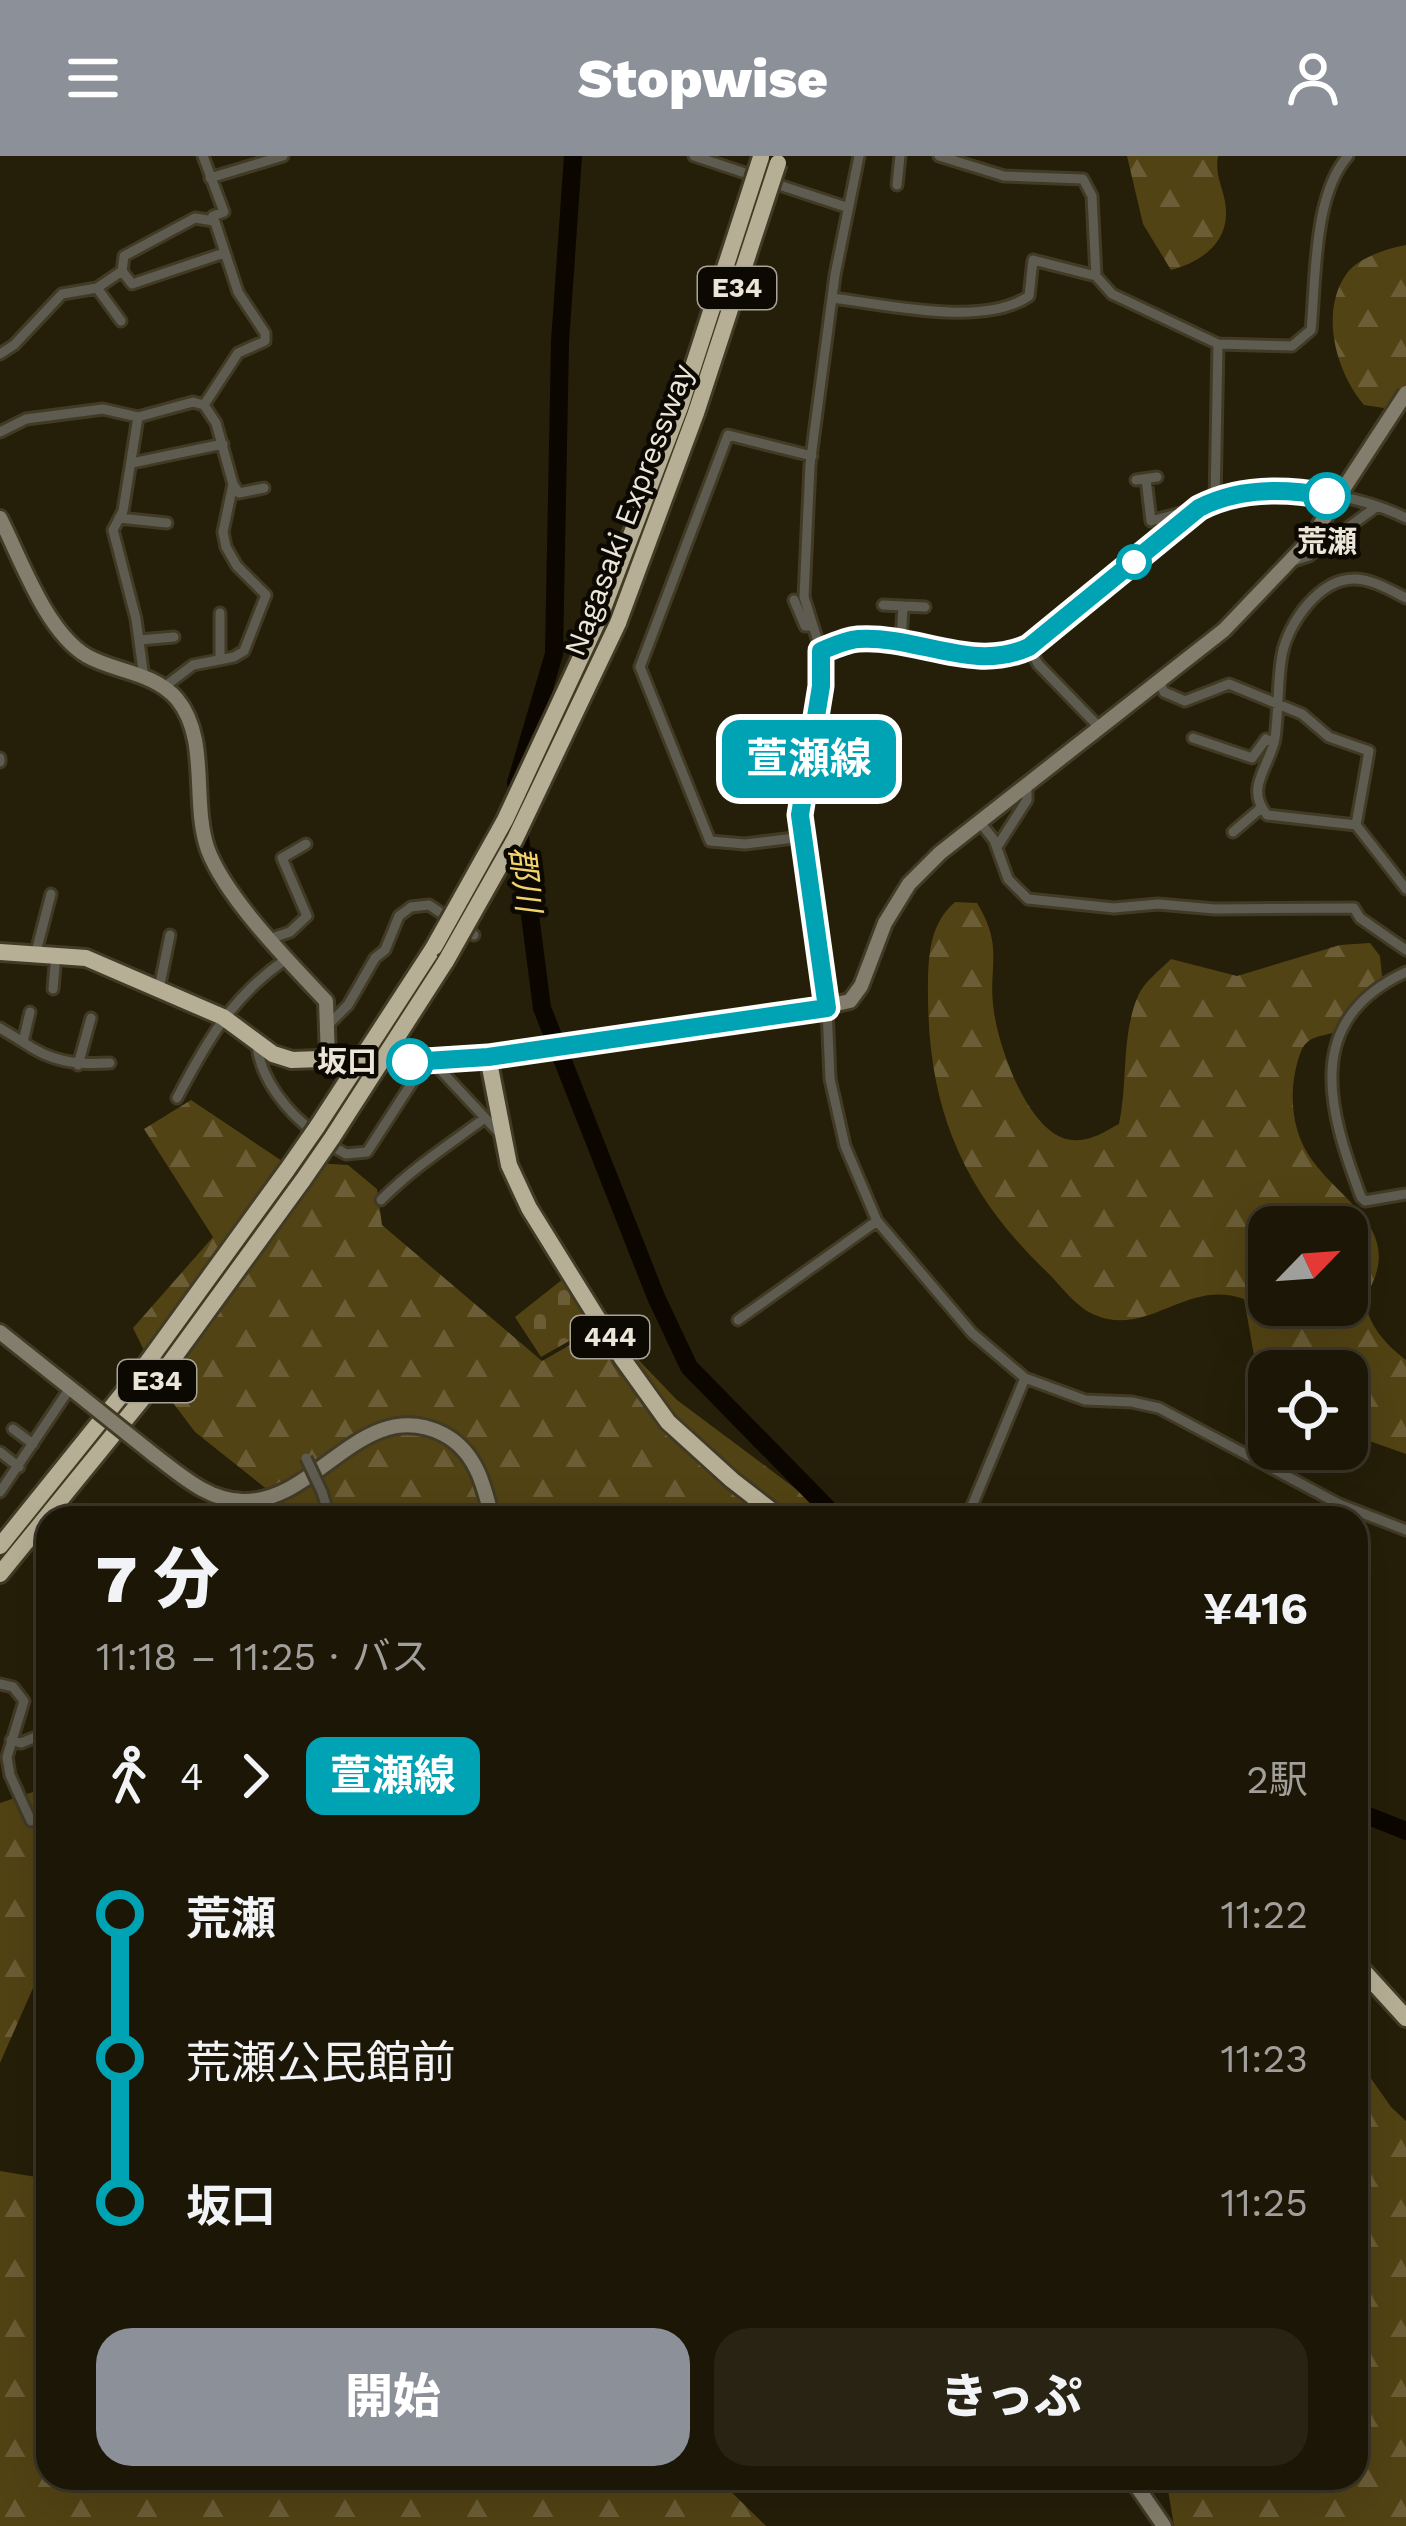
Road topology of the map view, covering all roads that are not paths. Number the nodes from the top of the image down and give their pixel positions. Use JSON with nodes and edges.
{"nodes":[{"id":1,"x":203,"y":156,"type":"edge"},
{"id":2,"x":283,"y":156,"type":"edge"},
{"id":3,"x":694,"y":156,"type":"edge"},
{"id":4,"x":859,"y":156,"type":"edge"},
{"id":5,"x":900,"y":156,"type":"edge"},
{"id":6,"x":939,"y":156,"type":"edge"},
{"id":7,"x":1348,"y":156,"type":"edge"},
{"id":8,"x":770,"y":158,"type":"edge"},
{"id":9,"x":724,"y":161,"type":"edge"},
{"id":10,"x":210,"y":178,"type":"junction"},
{"id":11,"x":897,"y":185,"type":"dead end"},
{"id":12,"x":846,"y":207,"type":"junction"},
{"id":13,"x":214,"y":221,"type":"junction"},
{"id":14,"x":224,"y":253,"type":"junction"},
{"id":15,"x":122,"y":271,"type":"junction"},
{"id":16,"x":1096,"y":276,"type":"junction"},
{"id":17,"x":97,"y":288,"type":"junction"},
{"id":18,"x":832,"y":298,"type":"junction"},
{"id":19,"x":121,"y":321,"type":"dead end"},
{"id":20,"x":1218,"y":344,"type":"junction"},
{"id":21,"x":0,"y":354,"type":"edge"},
{"id":22,"x":1406,"y":393,"type":"edge"},
{"id":23,"x":204,"y":405,"type":"junction"},
{"id":24,"x":688,"y":410,"type":"junction"},
{"id":25,"x":138,"y":417,"type":"junction"},
{"id":26,"x":0,"y":432,"type":"edge"},
{"id":27,"x":223,"y":444,"type":"junction"},
{"id":28,"x":812,"y":457,"type":"junction"},
{"id":29,"x":132,"y":463,"type":"junction"},
{"id":30,"x":1146,"y":479,"type":"dead end"},
{"id":31,"x":233,"y":484,"type":"junction"},
{"id":32,"x":264,"y":488,"type":"dead end"},
{"id":33,"x":1215,"y":500,"type":"junction"},
{"id":34,"x":1376,"y":507,"type":"junction"},
{"id":35,"x":1199,"y":508,"type":"junction"},
{"id":36,"x":0,"y":518,"type":"edge"},
{"id":37,"x":119,"y":518,"type":"junction"},
{"id":38,"x":1406,"y":518,"type":"edge"},
{"id":39,"x":167,"y":523,"type":"dead end"},
{"id":40,"x":1293,"y":561,"type":"junction"},
{"id":41,"x":1406,"y":598,"type":"edge"},
{"id":42,"x":794,"y":600,"type":"dead end"},
{"id":43,"x":883,"y":604,"type":"dead end"},
{"id":44,"x":903,"y":606,"type":"junction"},
{"id":45,"x":926,"y":607,"type":"dead end"},
{"id":46,"x":220,"y":613,"type":"dead end"},
{"id":47,"x":811,"y":626,"type":"junction"},
{"id":48,"x":174,"y":638,"type":"dead end"},
{"id":49,"x":139,"y":640,"type":"junction"},
{"id":50,"x":901,"y":643,"type":"junction"},
{"id":51,"x":1029,"y":647,"type":"junction"},
{"id":52,"x":821,"y":651,"type":"junction"},
{"id":53,"x":220,"y":660,"type":"junction"},
{"id":54,"x":143,"y":677,"type":"junction"},
{"id":55,"x":1160,"y":683,"type":"junction"},
{"id":56,"x":164,"y":687,"type":"junction"},
{"id":57,"x":1279,"y":704,"type":"junction"},
{"id":58,"x":1100,"y":728,"type":"junction"},
{"id":59,"x":1193,"y":738,"type":"dead end"},
{"id":60,"x":1274,"y":743,"type":"junction"},
{"id":61,"x":1027,"y":784,"type":"junction"},
{"id":62,"x":1261,"y":808,"type":"junction"},
{"id":63,"x":979,"y":821,"type":"junction"},
{"id":64,"x":1356,"y":825,"type":"junction"},
{"id":65,"x":1233,"y":832,"type":"dead end"},
{"id":66,"x":802,"y":837,"type":"junction"},
{"id":67,"x":306,"y":844,"type":"dead end"},
{"id":68,"x":997,"y":848,"type":"junction"},
{"id":69,"x":1406,"y":889,"type":"edge"},
{"id":70,"x":51,"y":894,"type":"dead end"},
{"id":71,"x":170,"y":935,"type":"dead end"},
{"id":72,"x":474,"y":935,"type":"dead end"},
{"id":73,"x":269,"y":939,"type":"junction"},
{"id":74,"x":1406,"y":950,"type":"edge"},
{"id":75,"x":0,"y":952,"type":"edge"},
{"id":76,"x":46,"y":953,"type":"junction"},
{"id":77,"x":440,"y":954,"type":"junction"},
{"id":78,"x":285,"y":960,"type":"junction"},
{"id":79,"x":1406,"y":973,"type":"edge"},
{"id":80,"x":53,"y":989,"type":"dead end"},
{"id":81,"x":159,"y":989,"type":"junction"},
{"id":82,"x":827,"y":1008,"type":"junction"},
{"id":83,"x":30,"y":1012,"type":"dead end"},
{"id":84,"x":223,"y":1017,"type":"junction"},
{"id":85,"x":91,"y":1018,"type":"dead end"},
{"id":86,"x":329,"y":1024,"type":"junction"},
{"id":87,"x":0,"y":1028,"type":"edge"},
{"id":88,"x":22,"y":1042,"type":"junction"},
{"id":89,"x":257,"y":1046,"type":"junction"},
{"id":90,"x":488,"y":1057,"type":"junction"},
{"id":91,"x":328,"y":1058,"type":"junction"},
{"id":92,"x":350,"y":1058,"type":"dead end"},
{"id":93,"x":428,"y":1061,"type":"junction"},
{"id":94,"x":400,"y":1062,"type":"dead end"},
{"id":95,"x":110,"y":1064,"type":"dead end"},
{"id":96,"x":79,"y":1065,"type":"junction"},
{"id":97,"x":177,"y":1098,"type":"dead end"},
{"id":98,"x":485,"y":1118,"type":"junction"},
{"id":99,"x":502,"y":1136,"type":"junction"},
{"id":100,"x":295,"y":1175,"type":"junction"},
{"id":101,"x":1406,"y":1194,"type":"edge"},
{"id":102,"x":381,"y":1200,"type":"dead end"},
{"id":103,"x":877,"y":1222,"type":"junction"},
{"id":104,"x":738,"y":1320,"type":"dead end"},
{"id":105,"x":0,"y":1333,"type":"edge"},
{"id":106,"x":1024,"y":1378,"type":"junction"},
{"id":107,"x":75,"y":1392,"type":"junction"},
{"id":108,"x":13,"y":1429,"type":"dead end"},
{"id":109,"x":34,"y":1444,"type":"junction"},
{"id":110,"x":0,"y":1452,"type":"edge"},
{"id":111,"x":306,"y":1458,"type":"dead end"},
{"id":112,"x":19,"y":1467,"type":"junction"},
{"id":113,"x":0,"y":1492,"type":"edge"},
{"id":114,"x":1339,"y":1504,"type":"joint"},
{"id":115,"x":55,"y":1506,"type":"edge"},
{"id":116,"x":326,"y":1506,"type":"edge"},
{"id":117,"x":489,"y":1506,"type":"edge"},
{"id":118,"x":766,"y":1506,"type":"edge"},
{"id":119,"x":972,"y":1506,"type":"edge"},
{"id":120,"x":1344,"y":1506,"type":"edge"},
{"id":121,"x":1368,"y":1515,"type":"edge"},
{"id":122,"x":36,"y":1530,"type":"edge"},
{"id":123,"x":1406,"y":1530,"type":"edge"},
{"id":124,"x":0,"y":1546,"type":"edge"},
{"id":125,"x":0,"y":1574,"type":"edge"},
{"id":126,"x":0,"y":1684,"type":"edge"},
{"id":127,"x":36,"y":1737,"type":"edge"},
{"id":128,"x":11,"y":1740,"type":"junction"},
{"id":129,"x":31,"y":1821,"type":"dead end"},
{"id":130,"x":1368,"y":1977,"type":"edge"},
{"id":131,"x":1406,"y":2018,"type":"edge"},
{"id":132,"x":1139,"y":2490,"type":"edge"},
{"id":133,"x":1163,"y":2526,"type":"edge"}],
"edges":[{"from":1,"to":10,"type":"street"},
{"from":2,"to":10,"type":"street"},
{"from":3,"to":9,"type":"street"},
{"from":4,"to":12,"type":"street"},
{"from":5,"to":11,"type":"street"},
{"from":6,"to":16,"type":"street"},
{"from":7,"to":20,"type":"street"},
{"from":8,"to":24,"type":"highway","name":"Nagasaki Expressway","number":"E34","bridge":true},
{"from":9,"to":12,"type":"street"},
{"from":10,"to":13,"type":"street"},
{"from":12,"to":18,"type":"street"},
{"from":13,"to":14,"type":"street"},
{"from":13,"to":15,"type":"street"},
{"from":14,"to":15,"type":"street"},
{"from":14,"to":23,"type":"street"},
{"from":15,"to":17,"type":"street"},
{"from":16,"to":18,"type":"street"},
{"from":16,"to":20,"type":"street"},
{"from":17,"to":19,"type":"street"},
{"from":17,"to":21,"type":"street"},
{"from":18,"to":28,"type":"street"},
{"from":20,"to":33,"type":"street"},
{"from":22,"to":40,"type":"street","bridge":true},
{"from":23,"to":25,"type":"street"},
{"from":23,"to":27,"type":"street"},
{"from":24,"to":77,"type":"highway","name":"Nagasaki Expressway","number":"E34","bridge":true},
{"from":24,"to":77,"type":"highway","name":"Nagasaki Expressway","number":"E34","bridge":true},
{"from":25,"to":26,"type":"street"},
{"from":25,"to":29,"type":"street"},
{"from":27,"to":29,"type":"street"},
{"from":27,"to":31,"type":"street"},
{"from":28,"to":47,"type":"street"},
{"from":28,"to":66,"type":"street"},
{"from":29,"to":37,"type":"street"},
{"from":30,"to":35,"type":"street"},
{"from":31,"to":32,"type":"street"},
{"from":31,"to":53,"type":"street"},
{"from":33,"to":34,"type":"street"},
{"from":33,"to":35,"type":"street"},
{"from":34,"to":38,"type":"street"},
{"from":34,"to":40,"type":"street"},
{"from":35,"to":51,"type":"street"},
{"from":36,"to":54,"type":"street"},
{"from":37,"to":39,"type":"street"},
{"from":37,"to":49,"type":"street"},
{"from":40,"to":55,"type":"street"},
{"from":41,"to":57,"type":"street"},
{"from":42,"to":47,"type":"street"},
{"from":43,"to":44,"type":"street"},
{"from":44,"to":45,"type":"street"},
{"from":44,"to":50,"type":"street"},
{"from":46,"to":53,"type":"street"},
{"from":47,"to":52,"type":"street"},
{"from":48,"to":49,"type":"street"},
{"from":49,"to":54,"type":"street"},
{"from":50,"to":51,"type":"street"},
{"from":50,"to":52,"type":"street"},
{"from":51,"to":58,"type":"street"},
{"from":52,"to":66,"type":"street"},
{"from":53,"to":56,"type":"street"},
{"from":54,"to":56,"type":"street"},
{"from":55,"to":57,"type":"street"},
{"from":55,"to":58,"type":"street"},
{"from":56,"to":73,"type":"street"},
{"from":57,"to":60,"type":"street"},
{"from":57,"to":64,"type":"street"},
{"from":58,"to":61,"type":"street"},
{"from":59,"to":60,"type":"street"},
{"from":60,"to":62,"type":"street"},
{"from":61,"to":63,"type":"street"},
{"from":61,"to":68,"type":"street"},
{"from":62,"to":64,"type":"street"},
{"from":62,"to":65,"type":"street"},
{"from":63,"to":68,"type":"street"},
{"from":63,"to":82,"type":"street"},
{"from":64,"to":69,"type":"street"},
{"from":66,"to":82,"type":"street"},
{"from":67,"to":73,"type":"street"},
{"from":68,"to":74,"type":"street"},
{"from":70,"to":76,"type":"street"},
{"from":71,"to":81,"type":"street"},
{"from":72,"to":86,"type":"street"},
{"from":73,"to":78,"type":"street"},
{"from":75,"to":76,"type":"highway"},
{"from":76,"to":80,"type":"street"},
{"from":76,"to":81,"type":"highway"},
{"from":77,"to":100,"type":"highway","name":"Nagasaki Expressway","number":"E34","bridge":true},
{"from":78,"to":84,"type":"street"},
{"from":78,"to":86,"type":"street"},
{"from":79,"to":101,"type":"street"},
{"from":81,"to":84,"type":"highway"},
{"from":82,"to":90,"type":"street"},
{"from":82,"to":103,"type":"street"},
{"from":83,"to":88,"type":"street"},
{"from":84,"to":89,"type":"highway"},
{"from":84,"to":97,"type":"street"},
{"from":85,"to":96,"type":"street"},
{"from":86,"to":91,"type":"street"},
{"from":87,"to":88,"type":"street"},
{"from":88,"to":96,"type":"street"},
{"from":89,"to":91,"type":"highway"},
{"from":89,"to":93,"type":"street"},
{"from":90,"to":93,"type":"highway"},
{"from":90,"to":99,"type":"highway","number":"444"},
{"from":91,"to":92,"type":"highway"},
{"from":93,"to":94,"type":"highway"},
{"from":93,"to":98,"type":"street"},
{"from":95,"to":96,"type":"street"},
{"from":98,"to":99,"type":"street"},
{"from":98,"to":102,"type":"street"},
{"from":99,"to":118,"type":"highway","number":"444"},
{"from":100,"to":115,"type":"highway","name":"Nagasaki Expressway","number":"E34"},
{"from":100,"to":124,"type":"highway","name":"Nagasaki Expressway","number":"E34"},
{"from":103,"to":104,"type":"street"},
{"from":103,"to":106,"type":"street"},
{"from":105,"to":107,"type":"street"},
{"from":106,"to":114,"type":"street"},
{"from":106,"to":119,"type":"street"},
{"from":107,"to":109,"type":"street"},
{"from":107,"to":117,"type":"street","bridge":true},
{"from":108,"to":109,"type":"street"},
{"from":109,"to":112,"type":"street"},
{"from":110,"to":112,"type":"street"},
{"from":111,"to":116,"type":"street","bridge":true},
{"from":112,"to":113,"type":"street"},
{"from":114,"to":120,"type":"street"},
{"from":121,"to":123,"type":"street"},
{"from":122,"to":125,"type":"highway","name":"Nagasaki Expressway","number":"E34"},
{"from":126,"to":128,"type":"street"},
{"from":127,"to":128,"type":"street"},
{"from":128,"to":129,"type":"street"},
{"from":130,"to":131,"type":"highway"},
{"from":132,"to":133,"type":"street"}]}
